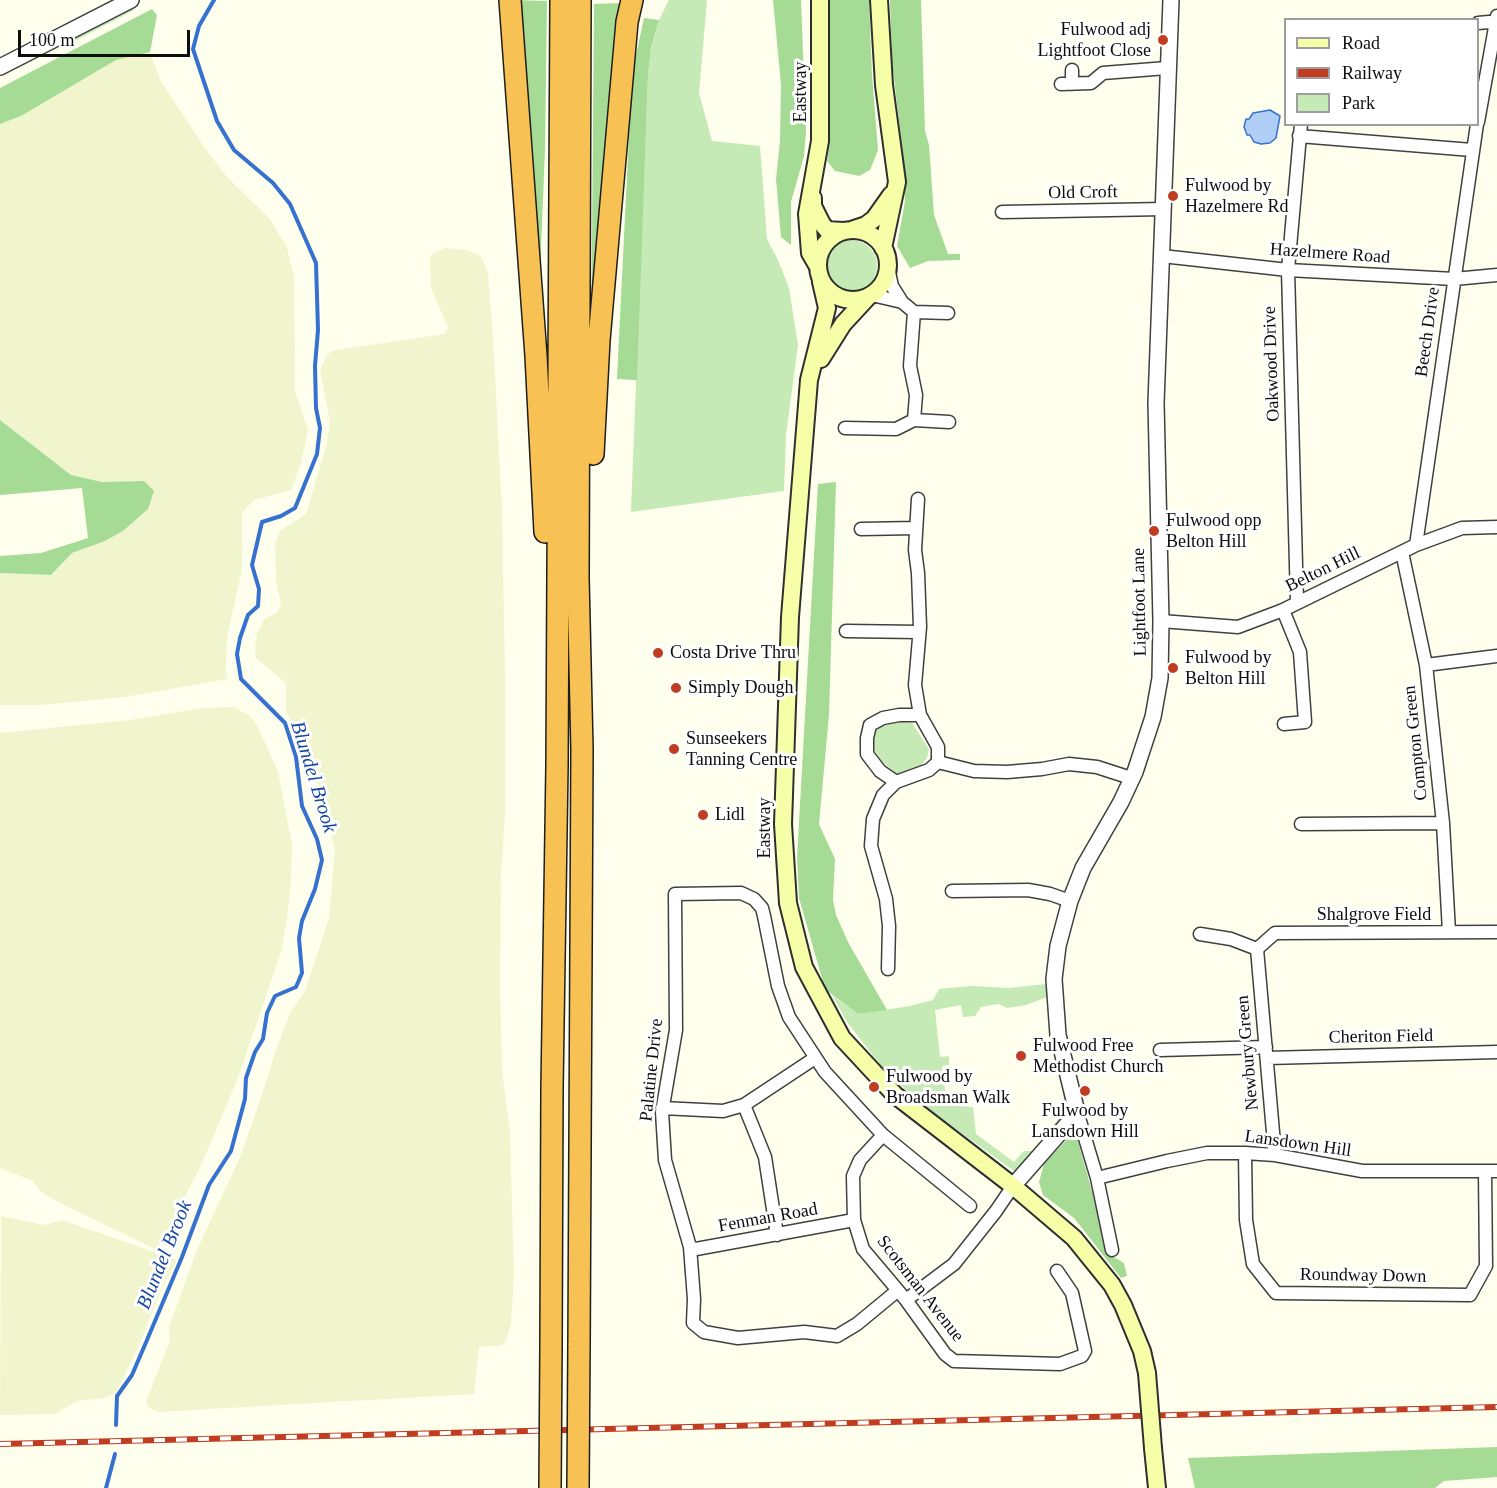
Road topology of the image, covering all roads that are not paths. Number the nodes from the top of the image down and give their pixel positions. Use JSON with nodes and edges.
{"nodes":[{"id":1,"x":131,"y":0,"type":"edge"},
{"id":2,"x":510,"y":0,"type":"edge"},
{"id":3,"x":632,"y":0,"type":"edge"},
{"id":4,"x":820,"y":0,"type":"edge"},
{"id":5,"x":879,"y":0,"type":"edge"},
{"id":6,"x":1170,"y":0,"type":"edge"},
{"id":7,"x":570,"y":2,"type":"edge"},
{"id":8,"x":1479,"y":23,"type":"edge"},
{"id":9,"x":1496,"y":24,"type":"edge"},
{"id":10,"x":0,"y":67,"type":"edge"},
{"id":11,"x":1167,"y":68,"type":"junction"},
{"id":12,"x":1072,"y":70,"type":"dead end"},
{"id":13,"x":1479,"y":113,"type":"edge"},
{"id":14,"x":1476,"y":126,"type":"edge"},
{"id":15,"x":1300,"y":130,"type":"edge"},
{"id":16,"x":1472,"y":150,"type":"junction"},
{"id":17,"x":811,"y":182,"type":"junction"},
{"id":18,"x":897,"y":182,"type":"junction"},
{"id":19,"x":1164,"y":209,"type":"junction"},
{"id":20,"x":1002,"y":212,"type":"dead end"},
{"id":21,"x":847,"y":231,"type":"junction"},
{"id":22,"x":884,"y":248,"type":"junction"},
{"id":23,"x":1162,"y":256,"type":"junction"},
{"id":24,"x":817,"y":265,"type":"junction"},
{"id":25,"x":888,"y":268,"type":"junction"},
{"id":26,"x":1288,"y":270,"type":"junction"},
{"id":27,"x":1497,"y":275,"type":"edge"},
{"id":28,"x":1454,"y":279,"type":"junction"},
{"id":29,"x":821,"y":282,"type":"junction"},
{"id":30,"x":869,"y":296,"type":"junction"},
{"id":31,"x":902,"y":302,"type":"junction"},
{"id":32,"x":914,"y":312,"type":"junction"},
{"id":33,"x":948,"y":313,"type":"dead end"},
{"id":34,"x":809,"y":380,"type":"junction"},
{"id":35,"x":914,"y":420,"type":"junction"},
{"id":36,"x":949,"y":422,"type":"dead end"},
{"id":37,"x":845,"y":428,"type":"dead end"},
{"id":38,"x":918,"y":499,"type":"dead end"},
{"id":39,"x":1497,"y":527,"type":"edge"},
{"id":40,"x":916,"y":528,"type":"junction"},
{"id":41,"x":861,"y":529,"type":"dead end"},
{"id":42,"x":1416,"y":545,"type":"junction"},
{"id":43,"x":1402,"y":552,"type":"junction"},
{"id":44,"x":1298,"y":602,"type":"junction"},
{"id":45,"x":1283,"y":610,"type":"junction"},
{"id":46,"x":1161,"y":621,"type":"junction"},
{"id":47,"x":846,"y":631,"type":"dead end"},
{"id":48,"x":919,"y":632,"type":"junction"},
{"id":49,"x":1497,"y":656,"type":"edge"},
{"id":50,"x":1426,"y":665,"type":"junction"},
{"id":51,"x":920,"y":715,"type":"junction"},
{"id":52,"x":1284,"y":724,"type":"dead end"},
{"id":53,"x":582,"y":749,"type":"junction"},
{"id":54,"x":938,"y":762,"type":"junction"},
{"id":55,"x":557,"y":766,"type":"junction"},
{"id":56,"x":1131,"y":778,"type":"junction"},
{"id":57,"x":896,"y":782,"type":"junction"},
{"id":58,"x":1443,"y":823,"type":"junction"},
{"id":59,"x":1301,"y":824,"type":"dead end"},
{"id":60,"x":952,"y":891,"type":"dead end"},
{"id":61,"x":1070,"y":901,"type":"junction"},
{"id":62,"x":1449,"y":932,"type":"junction"},
{"id":63,"x":1497,"y":932,"type":"edge"},
{"id":64,"x":1200,"y":934,"type":"dead end"},
{"id":65,"x":1257,"y":949,"type":"junction"},
{"id":66,"x":888,"y":969,"type":"dead end"},
{"id":67,"x":1160,"y":1050,"type":"dead end"},
{"id":68,"x":1266,"y":1052,"type":"junction"},
{"id":69,"x":1497,"y":1052,"type":"edge"},
{"id":70,"x":815,"y":1058,"type":"junction"},
{"id":71,"x":744,"y":1105,"type":"junction"},
{"id":72,"x":662,"y":1107,"type":"junction"},
{"id":73,"x":1077,"y":1108,"type":"junction"},
{"id":74,"x":883,"y":1135,"type":"junction"},
{"id":75,"x":1245,"y":1153,"type":"junction"},
{"id":76,"x":1275,"y":1155,"type":"junction"},
{"id":77,"x":1491,"y":1171,"type":"edge"},
{"id":78,"x":1097,"y":1178,"type":"junction"},
{"id":79,"x":1013,"y":1186,"type":"junction"},
{"id":80,"x":970,"y":1206,"type":"dead end"},
{"id":81,"x":854,"y":1220,"type":"junction"},
{"id":82,"x":777,"y":1234,"type":"junction"},
{"id":83,"x":690,"y":1247,"type":"junction"},
{"id":84,"x":1112,"y":1250,"type":"dead end"},
{"id":85,"x":1057,"y":1271,"type":"dead end"},
{"id":86,"x":902,"y":1296,"type":"junction"},
{"id":87,"x":550,"y":1488,"type":"edge"},
{"id":88,"x":578,"y":1488,"type":"edge"},
{"id":89,"x":1156,"y":1488,"type":"edge"}],
"edges":[{"from":1,"to":10,"type":"street"},
{"from":2,"to":55,"type":"highway"},
{"from":3,"to":53,"type":"highway"},
{"from":4,"to":17,"type":"main road","name":"Eastway"},
{"from":5,"to":18,"type":"main road"},
{"from":6,"to":11,"type":"street","name":"Lightfoot Lane"},
{"from":7,"to":53,"type":"highway"},
{"from":7,"to":55,"type":"highway"},
{"from":8,"to":9,"type":"street"},
{"from":9,"to":13,"type":"street","name":"Beech Drive"},
{"from":11,"to":12,"type":"street"},
{"from":11,"to":19,"type":"street","name":"Lightfoot Lane"},
{"from":14,"to":16,"type":"street","name":"Beech Drive"},
{"from":15,"to":16,"type":"street"},
{"from":15,"to":26,"type":"street","name":"Oakwood Drive"},
{"from":16,"to":28,"type":"street","name":"Beech Drive"},
{"from":17,"to":21,"type":"main road","name":"Eastway"},
{"from":17,"to":24,"type":"main road","name":"Eastway"},
{"from":18,"to":21,"type":"main road"},
{"from":18,"to":22,"type":"main road"},
{"from":19,"to":20,"type":"street","name":"Old Croft"},
{"from":19,"to":23,"type":"street","name":"Lightfoot Lane"},
{"from":21,"to":22,"type":"main road"},
{"from":21,"to":24,"type":"main road"},
{"from":22,"to":25,"type":"main road"},
{"from":23,"to":26,"type":"street","name":"Hazelmere Road"},
{"from":23,"to":46,"type":"street","name":"Lightfoot Lane"},
{"from":24,"to":29,"type":"main road"},
{"from":25,"to":30,"type":"main road"},
{"from":25,"to":31,"type":"street"},
{"from":26,"to":28,"type":"street","name":"Hazelmere Road"},
{"from":26,"to":44,"type":"street","name":"Oakwood Drive"},
{"from":27,"to":28,"type":"street","name":"Hazelmere Road"},
{"from":28,"to":42,"type":"street","name":"Beech Drive"},
{"from":29,"to":30,"type":"main road"},
{"from":29,"to":34,"type":"main road","name":"Eastway"},
{"from":30,"to":31,"type":"street"},
{"from":30,"to":34,"type":"main road","name":"Eastway"},
{"from":31,"to":32,"type":"street"},
{"from":32,"to":33,"type":"street"},
{"from":32,"to":35,"type":"street"},
{"from":34,"to":79,"type":"main road","name":"Eastway"},
{"from":35,"to":36,"type":"street"},
{"from":35,"to":37,"type":"street"},
{"from":38,"to":40,"type":"street"},
{"from":39,"to":42,"type":"street","name":"Belton Hill"},
{"from":40,"to":41,"type":"street"},
{"from":40,"to":48,"type":"street"},
{"from":42,"to":43,"type":"street","name":"Belton Hill"},
{"from":43,"to":44,"type":"street","name":"Belton Hill"},
{"from":43,"to":50,"type":"street","name":"Compton Green"},
{"from":44,"to":45,"type":"street","name":"Belton Hill"},
{"from":45,"to":46,"type":"street","name":"Belton Hill"},
{"from":45,"to":52,"type":"street"},
{"from":46,"to":56,"type":"street","name":"Lightfoot Lane"},
{"from":47,"to":48,"type":"street"},
{"from":48,"to":51,"type":"street"},
{"from":49,"to":50,"type":"street"},
{"from":50,"to":58,"type":"street","name":"Compton Green"},
{"from":51,"to":54,"type":"street"},
{"from":51,"to":57,"type":"street"},
{"from":53,"to":88,"type":"highway","bridge":true},
{"from":54,"to":56,"type":"street"},
{"from":54,"to":57,"type":"street"},
{"from":55,"to":87,"type":"highway","bridge":true},
{"from":56,"to":61,"type":"street","name":"Lightfoot Lane"},
{"from":57,"to":66,"type":"street"},
{"from":58,"to":59,"type":"street"},
{"from":58,"to":62,"type":"street","name":"Compton Green"},
{"from":60,"to":61,"type":"street"},
{"from":61,"to":73,"type":"street","name":"Lightfoot Lane"},
{"from":62,"to":63,"type":"street","name":"Shalgrove Field"},
{"from":62,"to":65,"type":"street","name":"Shalgrove Field"},
{"from":64,"to":65,"type":"street"},
{"from":65,"to":68,"type":"street","name":"Newbury Green"},
{"from":67,"to":68,"type":"street","name":"Cheriton Field"},
{"from":68,"to":69,"type":"street","name":"Cheriton Field"},
{"from":68,"to":76,"type":"street","name":"Newbury Green"},
{"from":70,"to":71,"type":"street"},
{"from":70,"to":72,"type":"street","name":"Palatine Drive"},
{"from":70,"to":74,"type":"street"},
{"from":71,"to":72,"type":"street"},
{"from":71,"to":82,"type":"street"},
{"from":72,"to":83,"type":"street","name":"Palatine Drive"},
{"from":73,"to":78,"type":"street","name":"Lightfoot Lane"},
{"from":73,"to":79,"type":"street"},
{"from":74,"to":80,"type":"street"},
{"from":74,"to":81,"type":"street","name":"Scotsman Avenue"},
{"from":75,"to":76,"type":"street","name":"Lansdown Hill"},
{"from":75,"to":77,"type":"street","name":"Roundway Down"},
{"from":75,"to":78,"type":"street","name":"Lansdown Hill"},
{"from":76,"to":77,"type":"street","name":"Lansdown Hill"},
{"from":78,"to":84,"type":"street","name":"Lightfoot Lane"},
{"from":79,"to":86,"type":"street","name":"Palatine Drive"},
{"from":79,"to":89,"type":"main road","bridge":true},
{"from":81,"to":82,"type":"street","name":"Fenman Road"},
{"from":81,"to":86,"type":"street","name":"Scotsman Avenue"},
{"from":82,"to":83,"type":"street","name":"Fenman Road"},
{"from":83,"to":86,"type":"street","name":"Palatine Drive"},
{"from":85,"to":86,"type":"street","name":"Scotsman Avenue"}]}
